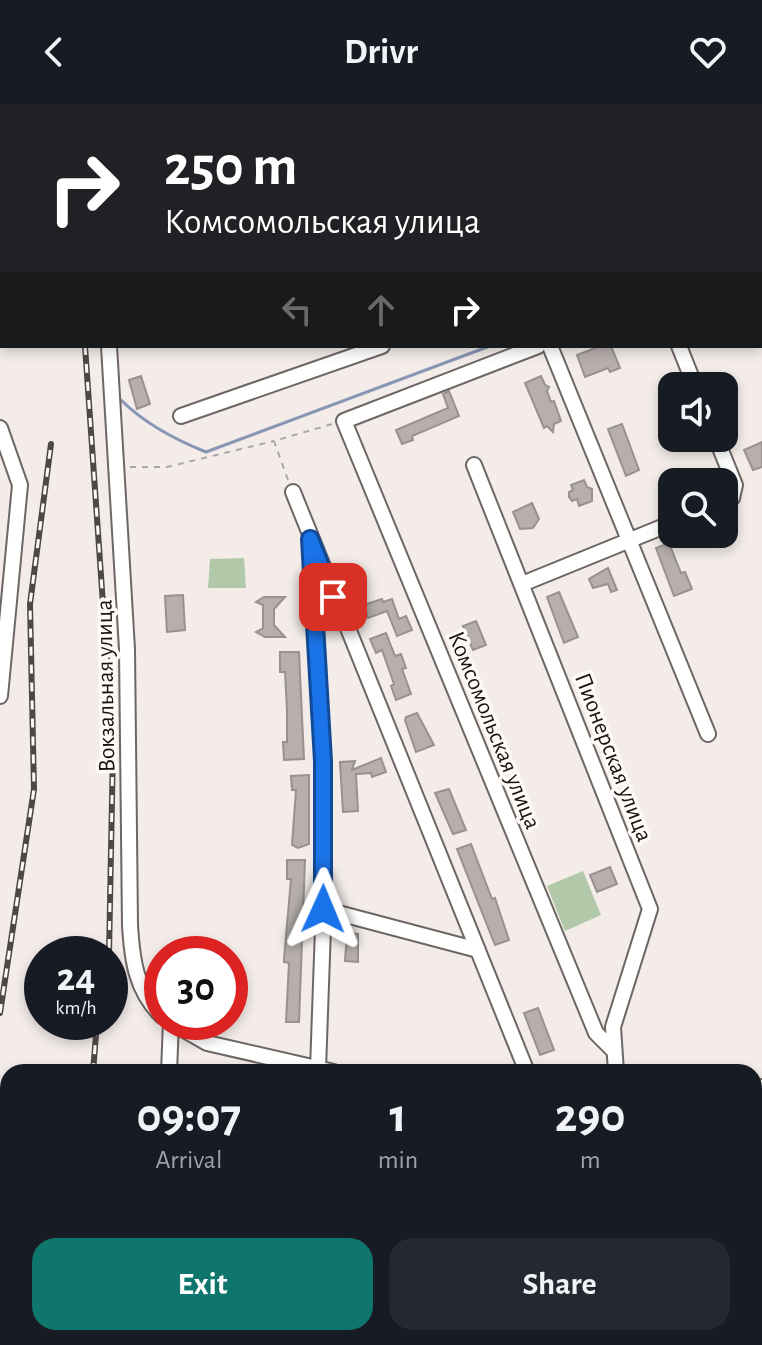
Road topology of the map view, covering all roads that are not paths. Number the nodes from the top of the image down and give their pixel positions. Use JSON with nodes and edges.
{"nodes":[{"id":1,"x":109,"y":348,"type":"edge"},
{"id":2,"x":376,"y":348,"type":"edge"},
{"id":3,"x":533,"y":348,"type":"edge"},
{"id":4,"x":551,"y":348,"type":"edge"},
{"id":5,"x":680,"y":348,"type":"edge"},
{"id":6,"x":689,"y":372,"type":"edge"},
{"id":7,"x":181,"y":416,"type":"dead end"},
{"id":8,"x":0,"y":428,"type":"edge"},
{"id":9,"x":474,"y":465,"type":"dead end"},
{"id":10,"x":293,"y":492,"type":"road end"},
{"id":11,"x":658,"y":529,"type":"edge"},
{"id":12,"x":310,"y":539,"type":"junction"},
{"id":13,"x":629,"y":540,"type":"junction"},
{"id":14,"x":522,"y":584,"type":"junction"},
{"id":15,"x":0,"y":696,"type":"edge"},
{"id":16,"x":708,"y":734,"type":"dead end"},
{"id":17,"x":323,"y":909,"type":"junction"},
{"id":18,"x":478,"y":950,"type":"junction"},
{"id":19,"x":144,"y":992,"type":"edge"},
{"id":20,"x":171,"y":1040,"type":"edge"},
{"id":21,"x":202,"y":1040,"type":"edge"},
{"id":22,"x":614,"y":1051,"type":"junction"},
{"id":23,"x":169,"y":1064,"type":"edge"},
{"id":24,"x":297,"y":1064,"type":"edge"},
{"id":25,"x":318,"y":1064,"type":"edge"},
{"id":26,"x":524,"y":1064,"type":"edge"},
{"id":27,"x":615,"y":1064,"type":"edge"}],
"edges":[{"from":1,"to":19,"type":"street","name":"Вокзальная улица"},
{"from":2,"to":7,"type":"street"},
{"from":3,"to":22,"type":"street","name":"Комсомольская улица"},
{"from":4,"to":13,"type":"street"},
{"from":5,"to":6,"type":"street"},
{"from":8,"to":15,"type":"street"},
{"from":9,"to":14,"type":"street","name":"Пионерская улица"},
{"from":10,"to":12,"type":"street"},
{"from":11,"to":13,"type":"street"},
{"from":12,"to":17,"type":"street"},
{"from":12,"to":18,"type":"street"},
{"from":13,"to":14,"type":"street"},
{"from":13,"to":16,"type":"street"},
{"from":14,"to":22,"type":"street","name":"Пионерская улица"},
{"from":17,"to":18,"type":"street"},
{"from":17,"to":25,"type":"street"},
{"from":18,"to":26,"type":"street"},
{"from":20,"to":23,"type":"street"},
{"from":21,"to":24,"type":"street"},
{"from":22,"to":27,"type":"street","name":"Пионерская улица"}]}
